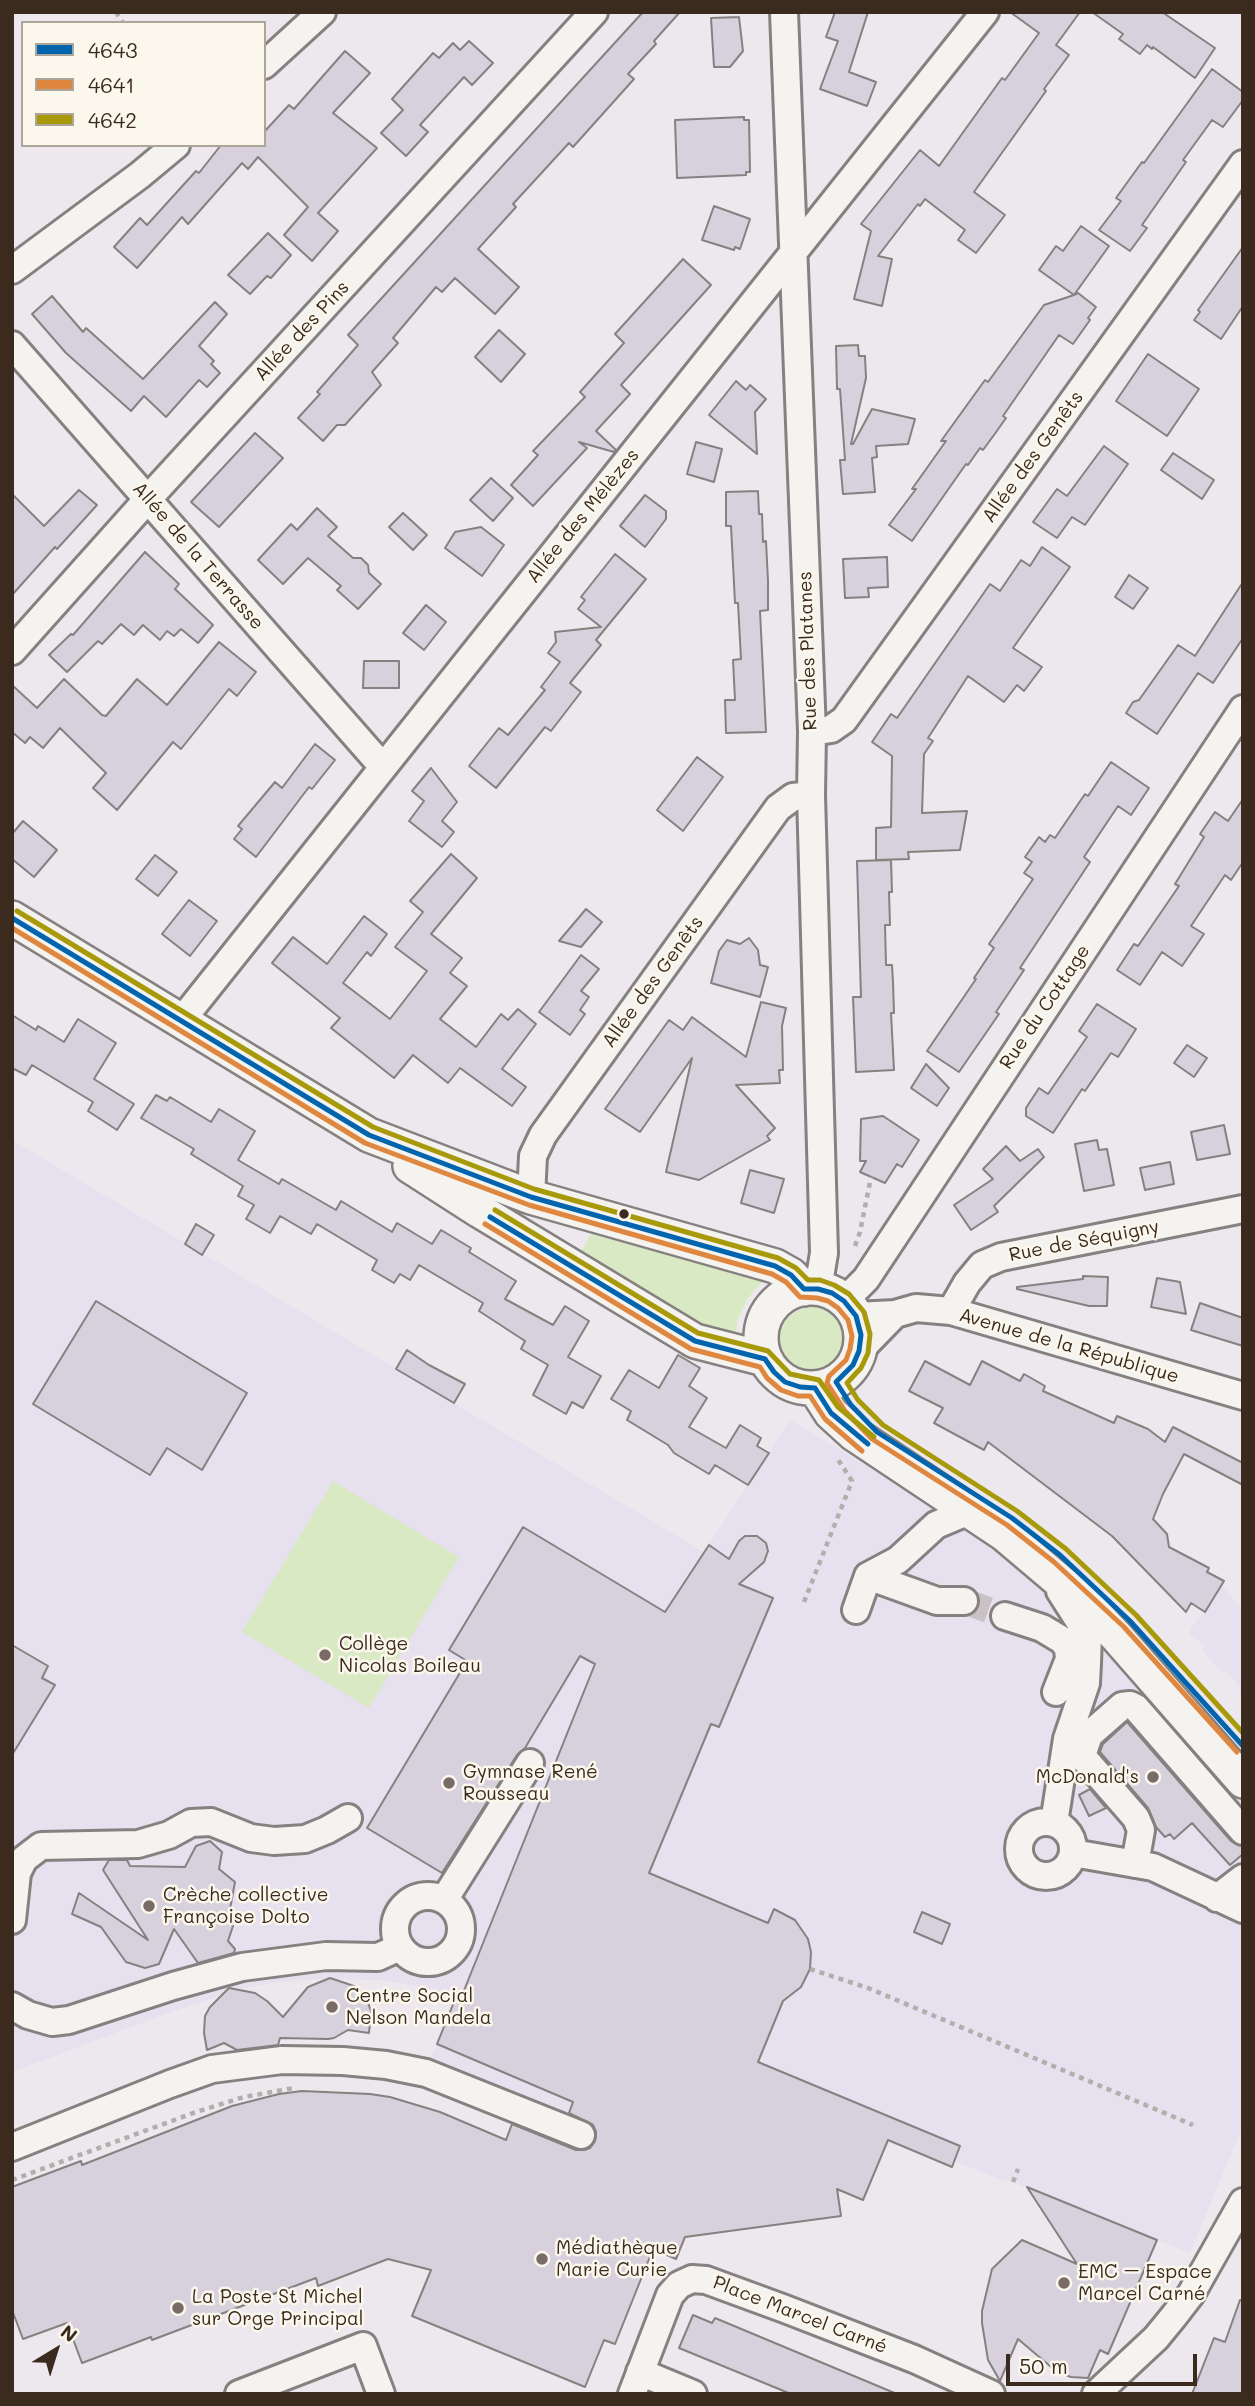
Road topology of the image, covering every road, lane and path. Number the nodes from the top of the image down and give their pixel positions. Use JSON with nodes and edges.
{"nodes":[{"id":1,"x":322,"y":12,"type":"edge"},
{"id":2,"x":594,"y":12,"type":"edge"},
{"id":3,"x":784,"y":12,"type":"edge"},
{"id":4,"x":985,"y":12,"type":"edge"},
{"id":5,"x":266,"y":63,"type":"edge"},
{"id":6,"x":174,"y":147,"type":"edge"},
{"id":7,"x":1243,"y":164,"type":"edge"},
{"id":8,"x":792,"y":254,"type":"junction"},
{"id":9,"x":12,"y":271,"type":"edge"},
{"id":10,"x":12,"y":345,"type":"edge"},
{"id":11,"x":148,"y":499,"type":"junction"},
{"id":12,"x":12,"y":651,"type":"edge"},
{"id":13,"x":1243,"y":709,"type":"edge"},
{"id":14,"x":812,"y":732,"type":"junction"},
{"id":15,"x":383,"y":767,"type":"junction"},
{"id":16,"x":811,"y":795,"type":"junction"},
{"id":17,"x":12,"y":918,"type":"edge"},
{"id":18,"x":181,"y":1021,"type":"junction"},
{"id":19,"x":369,"y":1135,"type":"junction"},
{"id":20,"x":872,"y":1177,"type":"dead end"},
{"id":21,"x":531,"y":1197,"type":"junction"},
{"id":22,"x":1243,"y":1209,"type":"edge"},
{"id":23,"x":860,"y":1231,"type":"dead end"},
{"id":24,"x":831,"y":1299,"type":"junction"},
{"id":25,"x":951,"y":1311,"type":"junction"},
{"id":26,"x":895,"y":1314,"type":"junction"},
{"id":27,"x":859,"y":1351,"type":"junction"},
{"id":28,"x":765,"y":1359,"type":"junction"},
{"id":29,"x":828,"y":1394,"type":"junction"},
{"id":30,"x":1243,"y":1396,"type":"edge"},
{"id":31,"x":969,"y":1511,"type":"junction"},
{"id":32,"x":1047,"y":1568,"type":"junction"},
{"id":33,"x":869,"y":1576,"type":"junction"},
{"id":34,"x":964,"y":1601,"type":"tunnel mouth"},
{"id":35,"x":804,"y":1602,"type":"dead end"},
{"id":36,"x":856,"y":1610,"type":"dead end"},
{"id":37,"x":1005,"y":1616,"type":"tunnel mouth"},
{"id":38,"x":1056,"y":1692,"type":"dead end"},
{"id":39,"x":1243,"y":1745,"type":"edge"},
{"id":40,"x":530,"y":1763,"type":"dead end"},
{"id":41,"x":1063,"y":1764,"type":"junction"},
{"id":42,"x":1099,"y":1776,"type":"junction"},
{"id":43,"x":1243,"y":1781,"type":"edge"},
{"id":44,"x":348,"y":1818,"type":"dead end"},
{"id":45,"x":1054,"y":1823,"type":"junction"},
{"id":46,"x":1243,"y":1830,"type":"edge"},
{"id":47,"x":1073,"y":1853,"type":"junction"},
{"id":48,"x":1135,"y":1864,"type":"junction"},
{"id":49,"x":1243,"y":1878,"type":"edge"},
{"id":50,"x":1217,"y":1898,"type":"junction"},
{"id":51,"x":444,"y":1900,"type":"junction"},
{"id":52,"x":1243,"y":1909,"type":"edge"},
{"id":53,"x":12,"y":1920,"type":"edge"},
{"id":54,"x":400,"y":1947,"type":"junction"},
{"id":55,"x":810,"y":1969,"type":"dead end"},
{"id":56,"x":12,"y":2006,"type":"edge"},
{"id":57,"x":298,"y":2087,"type":"dead end"},
{"id":58,"x":1193,"y":2125,"type":"dead end"},
{"id":59,"x":581,"y":2135,"type":"dead end"},
{"id":60,"x":12,"y":2147,"type":"edge"},
{"id":61,"x":1018,"y":2169,"type":"dead end"},
{"id":62,"x":12,"y":2180,"type":"edge"},
{"id":63,"x":1013,"y":2182,"type":"dead end"},
{"id":64,"x":1241,"y":2209,"type":"edge"},
{"id":65,"x":636,"y":2383,"type":"edge"},
{"id":66,"x":239,"y":2394,"type":"edge"},
{"id":67,"x":381,"y":2394,"type":"edge"},
{"id":68,"x":693,"y":2394,"type":"edge"},
{"id":69,"x":990,"y":2394,"type":"edge"},
{"id":70,"x":1096,"y":2394,"type":"edge"}],
"edges":[{"from":1,"to":5,"type":"street"},
{"from":2,"to":11,"type":"street","name":"Allée des Pins"},
{"from":3,"to":8,"type":"street","name":"Rue des Platanes"},
{"from":4,"to":8,"type":"street","name":"Allée des Mélèzes"},
{"from":6,"to":9,"type":"street"},
{"from":7,"to":14,"type":"street","name":"Allée des Genêts"},
{"from":8,"to":14,"type":"street","name":"Rue des Platanes"},
{"from":8,"to":15,"type":"street","name":"Allée des Mélèzes"},
{"from":10,"to":11,"type":"street","name":"Allée de la Terrasse"},
{"from":11,"to":12,"type":"street","name":"Allée des Pins"},
{"from":11,"to":15,"type":"street","name":"Allée de la Terrasse"},
{"from":13,"to":24,"type":"street","name":"Rue du Cottage"},
{"from":14,"to":16,"type":"street","name":"Rue des Platanes"},
{"from":15,"to":18,"type":"street","name":"Allée des Mélèzes"},
{"from":16,"to":21,"type":"street","name":"Allée des Genêts"},
{"from":16,"to":24,"type":"street","name":"Rue des Platanes"},
{"from":17,"to":18,"type":"main road"},
{"from":18,"to":19,"type":"main road"},
{"from":19,"to":21,"type":"main road"},
{"from":19,"to":28,"type":"main road"},
{"from":20,"to":23,"type":"path"},
{"from":21,"to":24,"type":"main road"},
{"from":22,"to":25,"type":"street","name":"Rue de Séquigny"},
{"from":24,"to":26,"type":"street","name":"Avenue de la République"},
{"from":24,"to":27,"type":"main road"},
{"from":24,"to":28,"type":"main road"},
{"from":25,"to":26,"type":"street","name":"Avenue de la République"},
{"from":25,"to":30,"type":"street","name":"Avenue de la République"},
{"from":26,"to":27,"type":"street"},
{"from":27,"to":29,"type":"main road"},
{"from":28,"to":29,"type":"main road"},
{"from":29,"to":31,"type":"main road"},
{"from":29,"to":35,"type":"path"},
{"from":29,"to":39,"type":"main road"},
{"from":31,"to":32,"type":"main road"},
{"from":31,"to":33,"type":"street"},
{"from":32,"to":41,"type":"street"},
{"from":32,"to":43,"type":"main road"},
{"from":33,"to":34,"type":"street"},
{"from":33,"to":36,"type":"street"},
{"from":37,"to":38,"type":"street"},
{"from":40,"to":51,"type":"street"},
{"from":41,"to":42,"type":"street"},
{"from":41,"to":45,"type":"street"},
{"from":42,"to":46,"type":"street"},
{"from":42,"to":48,"type":"street"},
{"from":44,"to":53,"type":"street"},
{"from":45,"to":47,"type":"street"},
{"from":45,"to":47,"type":"street"},
{"from":47,"to":48,"type":"street"},
{"from":48,"to":50,"type":"street"},
{"from":49,"to":50,"type":"street"},
{"from":50,"to":52,"type":"street"},
{"from":51,"to":54,"type":"street"},
{"from":51,"to":54,"type":"street"},
{"from":54,"to":56,"type":"street"},
{"from":55,"to":58,"type":"path"},
{"from":57,"to":62,"type":"path"},
{"from":59,"to":60,"type":"street"},
{"from":61,"to":63,"type":"path"},
{"from":64,"to":70,"type":"street"},
{"from":65,"to":68,"type":"street"},
{"from":65,"to":69,"type":"street","name":"Place Marcel Carné"},
{"from":66,"to":67,"type":"street"}]}
